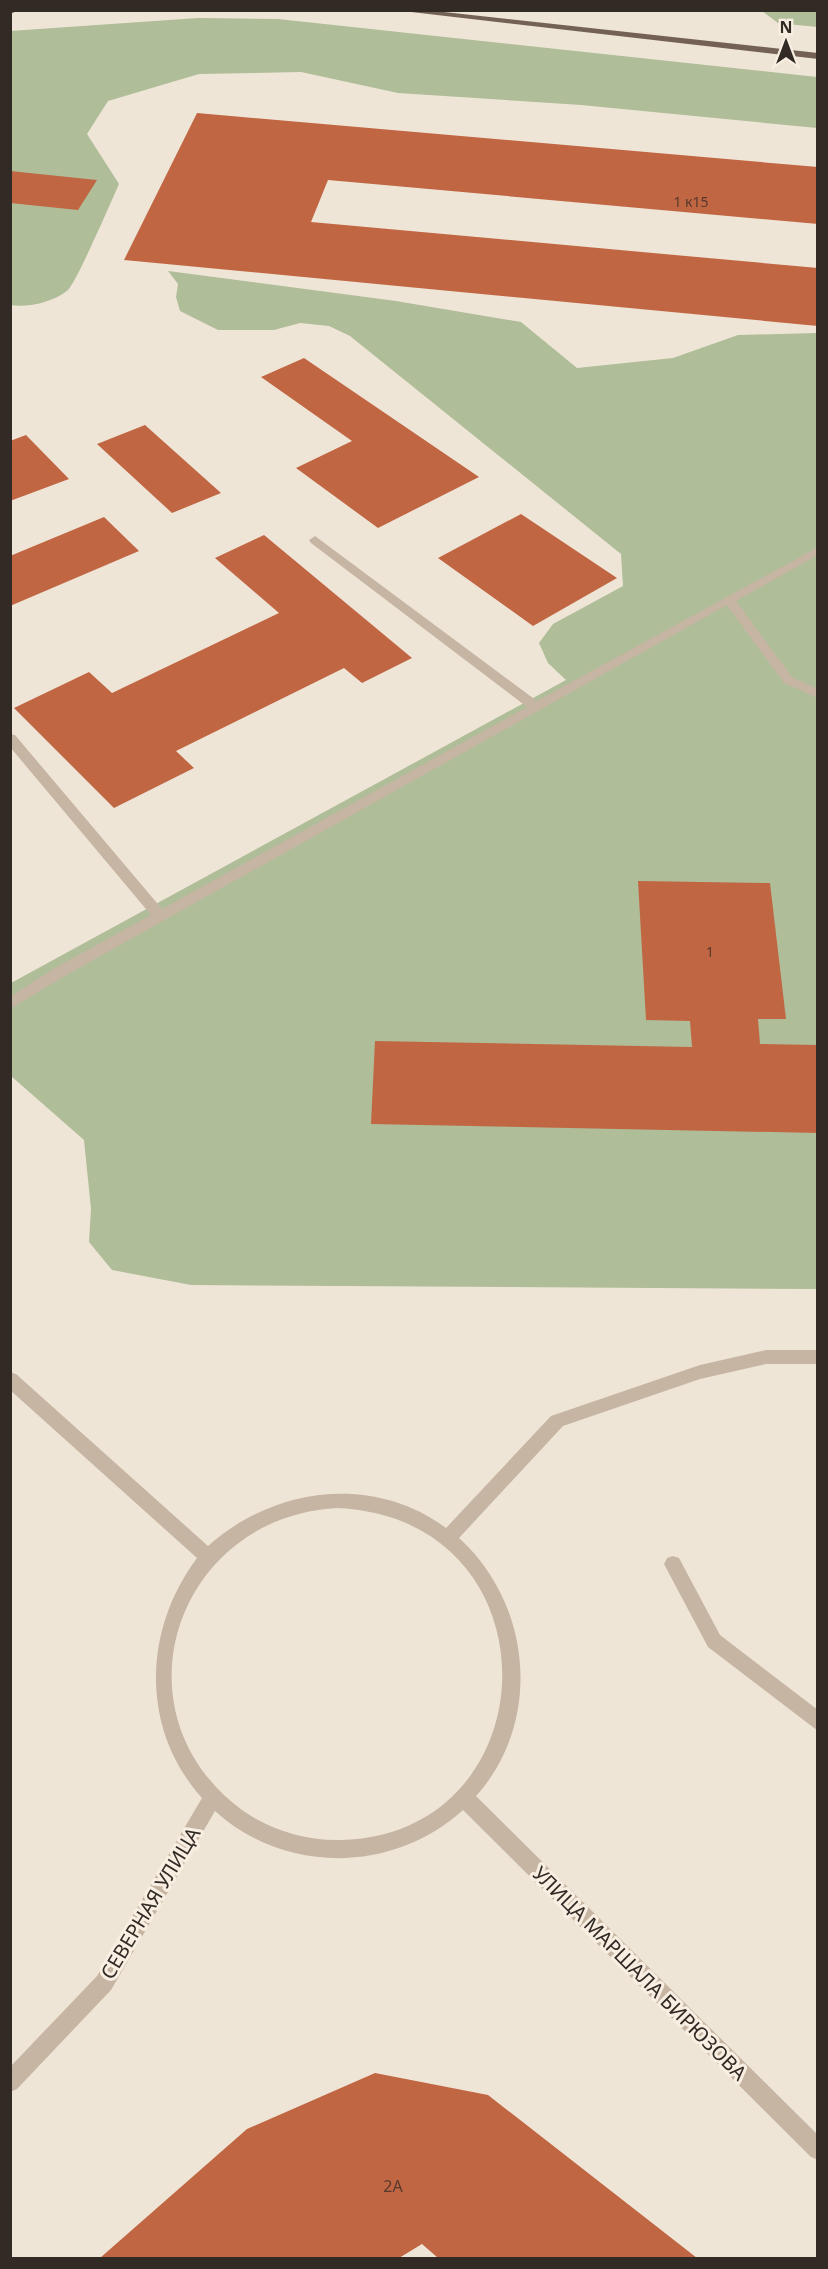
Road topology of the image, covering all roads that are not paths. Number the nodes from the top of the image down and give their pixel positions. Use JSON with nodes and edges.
{"nodes":[{"id":1,"x":16,"y":10,"type":"edge"},
{"id":2,"x":399,"y":10,"type":"edge"},
{"id":3,"x":10,"y":11,"type":"edge"},
{"id":4,"x":818,"y":56,"type":"edge"},
{"id":5,"x":315,"y":540,"type":"dead end"},
{"id":6,"x":818,"y":550,"type":"edge"},
{"id":7,"x":729,"y":600,"type":"junction"},
{"id":8,"x":818,"y":694,"type":"edge"},
{"id":9,"x":536,"y":707,"type":"junction"},
{"id":10,"x":10,"y":738,"type":"edge"},
{"id":11,"x":160,"y":916,"type":"junction"},
{"id":12,"x":10,"y":1005,"type":"edge"},
{"id":13,"x":818,"y":1357,"type":"edge"},
{"id":14,"x":10,"y":1379,"type":"edge"},
{"id":15,"x":448,"y":1538,"type":"junction"},
{"id":16,"x":209,"y":1558,"type":"junction"},
{"id":17,"x":673,"y":1564,"type":"dead end"},
{"id":18,"x":818,"y":1722,"type":"edge"},
{"id":19,"x":463,"y":1797,"type":"junction"},
{"id":20,"x":211,"y":1800,"type":"junction"},
{"id":21,"x":10,"y":2082,"type":"edge"},
{"id":22,"x":818,"y":2150,"type":"edge"}],
"edges":[{"from":1,"to":3,"type":"main road"},
{"from":2,"to":4,"type":"main road"},
{"from":5,"to":9,"type":"street"},
{"from":6,"to":7,"type":"street"},
{"from":7,"to":8,"type":"street"},
{"from":7,"to":9,"type":"street"},
{"from":9,"to":11,"type":"street"},
{"from":10,"to":11,"type":"street"},
{"from":11,"to":12,"type":"street"},
{"from":13,"to":15,"type":"street"},
{"from":14,"to":16,"type":"street"},
{"from":15,"to":16,"type":"street"},
{"from":15,"to":19,"type":"street"},
{"from":16,"to":20,"type":"street"},
{"from":17,"to":18,"type":"street"},
{"from":19,"to":20,"type":"street"},
{"from":19,"to":22,"type":"street","name":"УЛИЦА МАРШАЛА БИРЮЗОВА"},
{"from":20,"to":21,"type":"street","name":"СЕВЕРНАЯ УЛИЦА"}]}
